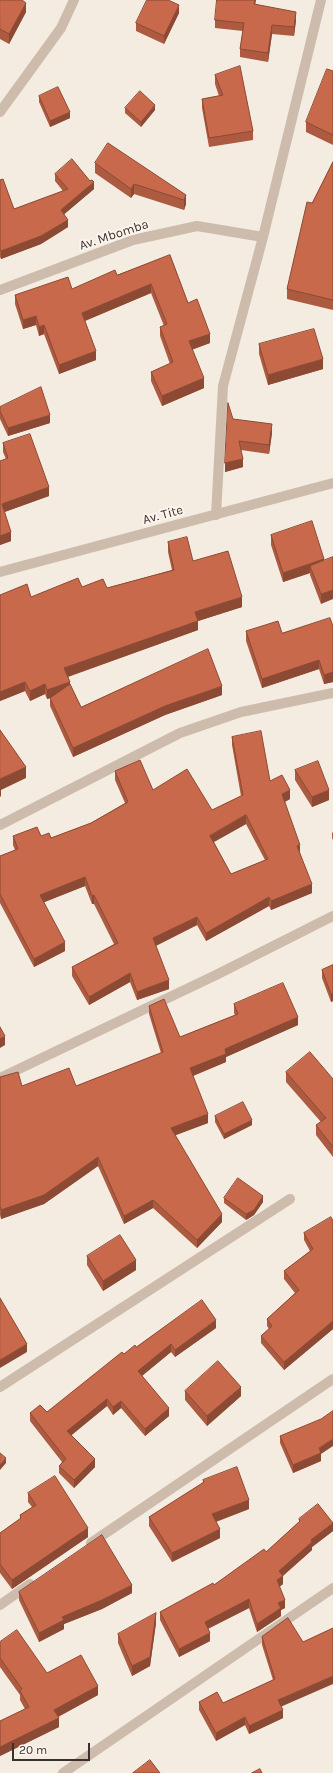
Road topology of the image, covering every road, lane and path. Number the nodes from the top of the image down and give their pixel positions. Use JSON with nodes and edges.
{"nodes":[{"id":1,"x":74,"y":0,"type":"edge"},
{"id":2,"x":321,"y":0,"type":"edge"},
{"id":3,"x":0,"y":112,"type":"edge"},
{"id":4,"x":263,"y":237,"type":"junction"},
{"id":5,"x":0,"y":290,"type":"edge"},
{"id":6,"x":333,"y":483,"type":"edge"},
{"id":7,"x":216,"y":514,"type":"junction"},
{"id":8,"x":0,"y":572,"type":"edge"},
{"id":9,"x":333,"y":693,"type":"edge"},
{"id":10,"x":0,"y":825,"type":"edge"},
{"id":11,"x":333,"y":916,"type":"edge"},
{"id":12,"x":0,"y":1078,"type":"edge"},
{"id":13,"x":290,"y":1199,"type":"dead end"},
{"id":14,"x":333,"y":1379,"type":"edge"},
{"id":15,"x":0,"y":1387,"type":"edge"},
{"id":16,"x":85,"y":1547,"type":"edge"},
{"id":17,"x":39,"y":1578,"type":"edge"},
{"id":18,"x":333,"y":1588,"type":"edge"},
{"id":19,"x":0,"y":1605,"type":"edge"},
{"id":20,"x":63,"y":1773,"type":"edge"}],
"edges":[{"from":1,"to":3,"type":"street"},
{"from":2,"to":4,"type":"street"},
{"from":4,"to":5,"type":"street","name":"Av. Mbomba"},
{"from":4,"to":7,"type":"street"},
{"from":6,"to":7,"type":"street","name":"Av. Tite"},
{"from":7,"to":8,"type":"street","name":"Av. Tite"},
{"from":9,"to":10,"type":"street"},
{"from":11,"to":12,"type":"street"},
{"from":13,"to":15,"type":"street"},
{"from":14,"to":16,"type":"street"},
{"from":17,"to":19,"type":"street"},
{"from":18,"to":20,"type":"street"}]}
